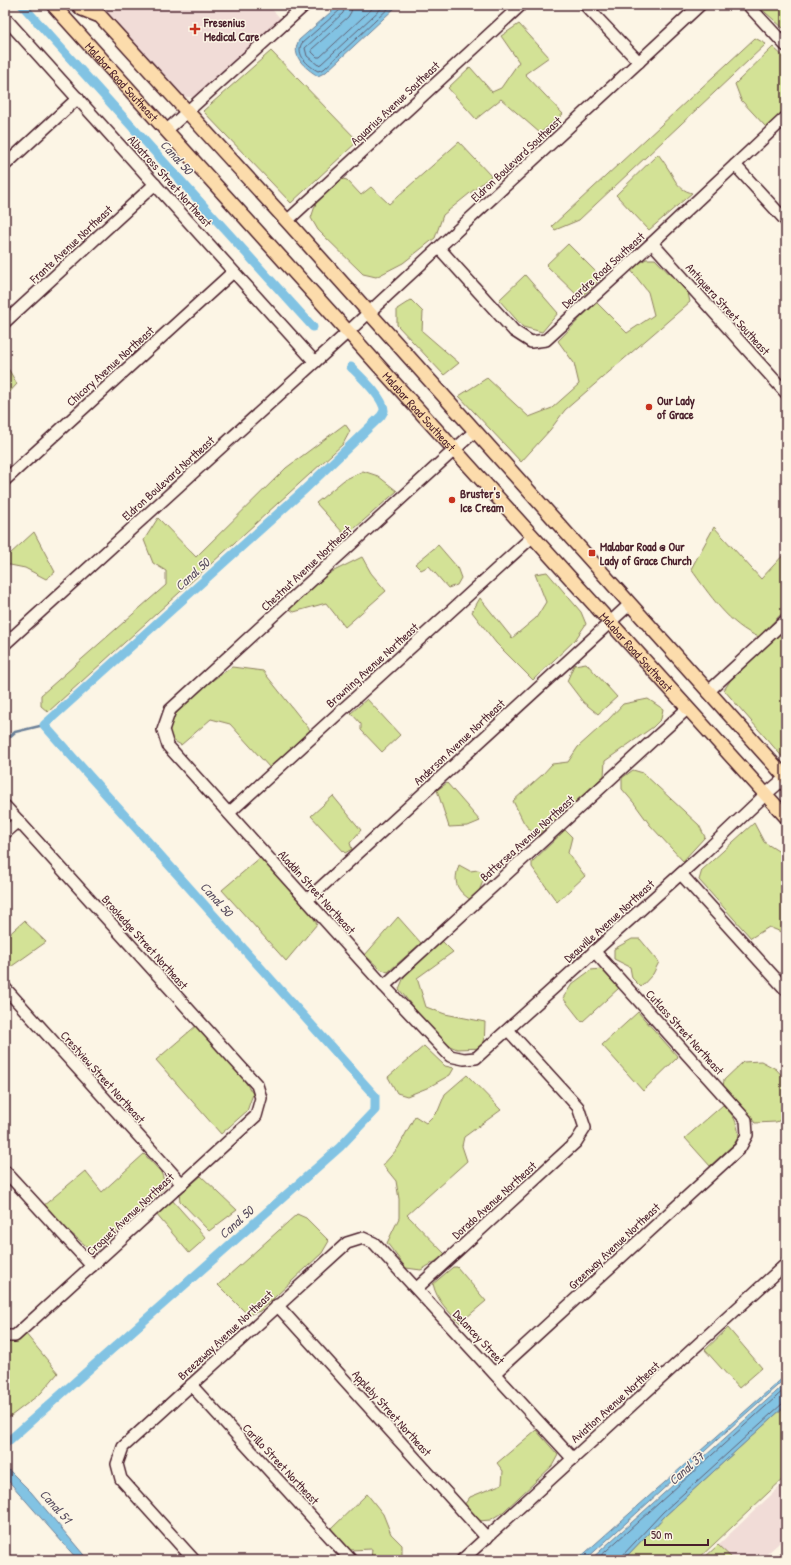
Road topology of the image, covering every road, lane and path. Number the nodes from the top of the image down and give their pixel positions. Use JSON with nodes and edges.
{"nodes":[{"id":1,"x":53,"y":5,"type":"edge"},
{"id":2,"x":78,"y":5,"type":"edge"},
{"id":3,"x":90,"y":5,"type":"edge"},
{"id":4,"x":305,"y":5,"type":"edge"},
{"id":5,"x":521,"y":5,"type":"edge"},
{"id":6,"x":585,"y":5,"type":"edge"},
{"id":7,"x":700,"y":5,"type":"edge"},
{"id":8,"x":748,"y":5,"type":"edge"},
{"id":9,"x":100,"y":16,"type":"junction"},
{"id":10,"x":5,"y":18,"type":"edge"},
{"id":11,"x":786,"y":46,"type":"edge"},
{"id":12,"x":639,"y":62,"type":"junction"},
{"id":13,"x":78,"y":98,"type":"junction"},
{"id":14,"x":187,"y":112,"type":"junction"},
{"id":15,"x":786,"y":117,"type":"edge"},
{"id":16,"x":167,"y":130,"type":"junction"},
{"id":17,"x":5,"y":165,"type":"edge"},
{"id":18,"x":735,"y":165,"type":"junction"},
{"id":19,"x":155,"y":184,"type":"junction"},
{"id":20,"x":786,"y":220,"type":"edge"},
{"id":21,"x":287,"y":221,"type":"junction"},
{"id":22,"x":652,"y":243,"type":"junction"},
{"id":23,"x":438,"y":248,"type":"junction"},
{"id":24,"x":233,"y":272,"type":"junction"},
{"id":25,"x":368,"y":313,"type":"junction"},
{"id":26,"x":5,"y":322,"type":"edge"},
{"id":27,"x":349,"y":331,"type":"junction"},
{"id":28,"x":315,"y":362,"type":"junction"},
{"id":29,"x":786,"y":392,"type":"edge"},
{"id":30,"x":474,"y":431,"type":"junction"},
{"id":31,"x":454,"y":450,"type":"junction"},
{"id":32,"x":5,"y":480,"type":"edge"},
{"id":33,"x":532,"y":537,"type":"junction"},
{"id":34,"x":630,"y":604,"type":"junction"},
{"id":35,"x":786,"y":620,"type":"edge"},
{"id":36,"x":610,"y":621,"type":"junction"},
{"id":37,"x":5,"y":644,"type":"edge"},
{"id":38,"x":709,"y":691,"type":"junction"},
{"id":39,"x":688,"y":708,"type":"junction"},
{"id":40,"x":163,"y":730,"type":"joint"},
{"id":41,"x":786,"y":777,"type":"edge"},
{"id":42,"x":766,"y":794,"type":"junction"},
{"id":43,"x":5,"y":806,"type":"edge"},
{"id":44,"x":229,"y":813,"type":"junction"},
{"id":45,"x":786,"y":817,"type":"edge"},
{"id":46,"x":18,"y":821,"type":"junction"},
{"id":47,"x":5,"y":833,"type":"edge"},
{"id":48,"x":681,"y":874,"type":"junction"},
{"id":49,"x":307,"y":900,"type":"junction"},
{"id":50,"x":594,"y":951,"type":"junction"},
{"id":51,"x":384,"y":986,"type":"junction"},
{"id":52,"x":5,"y":988,"type":"edge"},
{"id":53,"x":786,"y":990,"type":"edge"},
{"id":54,"x":508,"y":1030,"type":"junction"},
{"id":55,"x":464,"y":1059,"type":"joint"},
{"id":56,"x":261,"y":1098,"type":"joint"},
{"id":57,"x":747,"y":1135,"type":"joint"},
{"id":58,"x":5,"y":1171,"type":"edge"},
{"id":59,"x":182,"y":1184,"type":"junction"},
{"id":60,"x":363,"y":1238,"type":"joint"},
{"id":61,"x":786,"y":1264,"type":"edge"},
{"id":62,"x":92,"y":1266,"type":"junction"},
{"id":63,"x":417,"y":1288,"type":"junction"},
{"id":64,"x":277,"y":1305,"type":"junction"},
{"id":65,"x":5,"y":1336,"type":"edge"},
{"id":66,"x":495,"y":1373,"type":"junction"},
{"id":67,"x":191,"y":1385,"type":"junction"},
{"id":68,"x":573,"y":1459,"type":"junction"},
{"id":69,"x":487,"y":1538,"type":"junction"},
{"id":70,"x":194,"y":1560,"type":"edge"},
{"id":71,"x":352,"y":1560,"type":"edge"},
{"id":72,"x":462,"y":1560,"type":"edge"}],
"edges":[{"from":1,"to":16,"type":"main road","name":"Malabar Road Southeast"},
{"from":2,"to":9,"type":"main road"},
{"from":3,"to":9,"type":"main road"},
{"from":4,"to":14,"type":"street"},
{"from":5,"to":21,"type":"street","name":"Aquarius Avenue Southeast"},
{"from":6,"to":12,"type":"street"},
{"from":7,"to":12,"type":"street","name":"Eldron Boulevard Southeast"},
{"from":8,"to":11,"type":"street"},
{"from":9,"to":14,"type":"main road"},
{"from":10,"to":13,"type":"street","name":"Albatross Street Northeast"},
{"from":12,"to":23,"type":"street","name":"Eldron Boulevard Southeast"},
{"from":13,"to":17,"type":"street"},
{"from":13,"to":19,"type":"street","name":"Albatross Street Northeast"},
{"from":14,"to":16,"type":"street"},
{"from":14,"to":21,"type":"main road"},
{"from":15,"to":18,"type":"street","name":"Decordre Road Southeast"},
{"from":16,"to":27,"type":"main road","name":"Malabar Road Southeast"},
{"from":18,"to":20,"type":"street"},
{"from":18,"to":22,"type":"street","name":"Decordre Road Southeast"},
{"from":19,"to":24,"type":"street","name":"Albatross Street Northeast"},
{"from":19,"to":26,"type":"street","name":"Frante Avenue Northeast"},
{"from":21,"to":25,"type":"main road"},
{"from":22,"to":23,"type":"street","name":"Decordre Road Southeast"},
{"from":22,"to":29,"type":"street","name":"Antiquera Street Southeast"},
{"from":23,"to":25,"type":"street","name":"Eldron Boulevard Southeast"},
{"from":24,"to":28,"type":"street","name":"Albatross Street Northeast"},
{"from":24,"to":32,"type":"street","name":"Chicory Avenue Northeast"},
{"from":25,"to":27,"type":"street","name":"Eldron Boulevard Southeast"},
{"from":25,"to":30,"type":"main road"},
{"from":27,"to":28,"type":"street","name":"Eldron Boulevard Northeast"},
{"from":27,"to":31,"type":"main road","name":"Malabar Road Southeast"},
{"from":28,"to":37,"type":"street","name":"Eldron Boulevard Northeast"},
{"from":30,"to":31,"type":"street","name":"Chestnut Avenue Northeast"},
{"from":30,"to":34,"type":"main road"},
{"from":31,"to":33,"type":"main road","name":"Malabar Road Southeast"},
{"from":31,"to":40,"type":"street","name":"Chestnut Avenue Northeast"},
{"from":33,"to":36,"type":"main road","name":"Malabar Road Southeast"},
{"from":33,"to":44,"type":"street","name":"Browning Avenue Northeast"},
{"from":34,"to":36,"type":"street","name":"Anderson Avenue Northeast"},
{"from":34,"to":38,"type":"main road"},
{"from":35,"to":38,"type":"street"},
{"from":36,"to":39,"type":"main road","name":"Malabar Road Southeast"},
{"from":36,"to":49,"type":"street","name":"Anderson Avenue Northeast"},
{"from":38,"to":41,"type":"main road"},
{"from":39,"to":42,"type":"main road","name":"Malabar Road Southeast"},
{"from":39,"to":51,"type":"street","name":"Battersea Avenue Northeast"},
{"from":40,"to":44,"type":"street","name":"Aladdin Street Northeast"},
{"from":41,"to":42,"type":"street","name":"Deauville Avenue Northeast"},
{"from":42,"to":45,"type":"main road","name":"Malabar Road Southeast"},
{"from":42,"to":48,"type":"street","name":"Deauville Avenue Northeast"},
{"from":43,"to":46,"type":"street","name":"Brookedge Street Northeast"},
{"from":44,"to":49,"type":"street","name":"Aladdin Street Northeast"},
{"from":46,"to":47,"type":"street"},
{"from":46,"to":56,"type":"street","name":"Brookedge Street Northeast"},
{"from":48,"to":50,"type":"street","name":"Deauville Avenue Northeast"},
{"from":48,"to":53,"type":"street"},
{"from":49,"to":51,"type":"street","name":"Aladdin Street Northeast"},
{"from":50,"to":54,"type":"street","name":"Deauville Avenue Northeast"},
{"from":50,"to":57,"type":"street","name":"Cutlass Street Northeast"},
{"from":51,"to":55,"type":"street","name":"Aladdin Street Northeast"},
{"from":52,"to":59,"type":"street","name":"Crestview Street Northeast"},
{"from":54,"to":55,"type":"street","name":"Deauville Avenue Northeast"},
{"from":54,"to":63,"type":"street","name":"Dorado Avenue Northeast"},
{"from":56,"to":59,"type":"street","name":"Croquet Avenue Northeast"},
{"from":57,"to":66,"type":"street","name":"Greenway Avenue Northeast"},
{"from":58,"to":62,"type":"street"},
{"from":59,"to":62,"type":"street","name":"Croquet Avenue Northeast"},
{"from":60,"to":63,"type":"street","name":"Delancey Street"},
{"from":60,"to":64,"type":"street","name":"Breezeway Avenue Northeast"},
{"from":61,"to":68,"type":"street","name":"Aviation Avenue Northeast"},
{"from":62,"to":65,"type":"street","name":"Croquet Avenue Northeast"},
{"from":63,"to":66,"type":"street","name":"Delancey Street"},
{"from":64,"to":67,"type":"street","name":"Breezeway Avenue Northeast"},
{"from":64,"to":69,"type":"street","name":"Appleby Street Northeast"},
{"from":66,"to":68,"type":"street","name":"Delancey Street"},
{"from":67,"to":70,"type":"street","name":"Breezeway Avenue Northeast"},
{"from":67,"to":71,"type":"street","name":"Carillo Street Northeast"},
{"from":68,"to":69,"type":"street","name":"Aviation Avenue Northeast"},
{"from":69,"to":72,"type":"street","name":"Aviation Avenue Northeast"}]}
